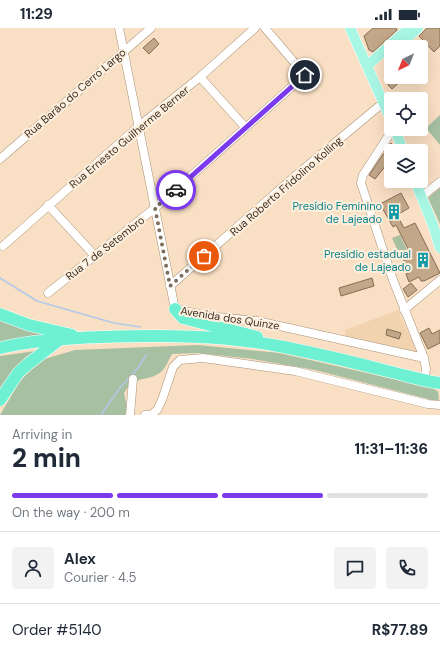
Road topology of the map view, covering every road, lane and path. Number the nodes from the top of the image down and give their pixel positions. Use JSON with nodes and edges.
{"nodes":[{"id":1,"x":119,"y":28,"type":"edge"},
{"id":2,"x":150,"y":28,"type":"edge"},
{"id":3,"x":255,"y":28,"type":"edge"},
{"id":4,"x":265,"y":28,"type":"edge"},
{"id":5,"x":350,"y":28,"type":"edge"},
{"id":6,"x":409,"y":28,"type":"edge"},
{"id":7,"x":418,"y":28,"type":"edge"},
{"id":8,"x":405,"y":40,"type":"edge"},
{"id":9,"x":124,"y":50,"type":"junction"},
{"id":10,"x":384,"y":57,"type":"edge"},
{"id":11,"x":368,"y":69,"type":"junction"},
{"id":12,"x":200,"y":77,"type":"junction"},
{"id":13,"x":384,"y":102,"type":"joint"},
{"id":14,"x":139,"y":126,"type":"junction"},
{"id":15,"x":245,"y":127,"type":"junction"},
{"id":16,"x":389,"y":136,"type":"edge"},
{"id":17,"x":0,"y":159,"type":"edge"},
{"id":18,"x":440,"y":182,"type":"edge"},
{"id":19,"x":418,"y":188,"type":"edge"},
{"id":20,"x":421,"y":197,"type":"junction"},
{"id":21,"x":48,"y":205,"type":"junction"},
{"id":22,"x":155,"y":208,"type":"junction"},
{"id":23,"x":437,"y":228,"type":"edge"},
{"id":24,"x":3,"y":246,"type":"dead end"},
{"id":25,"x":440,"y":248,"type":"edge"},
{"id":26,"x":95,"y":256,"type":"junction"},
{"id":27,"x":440,"y":280,"type":"edge"},
{"id":28,"x":170,"y":286,"type":"junction"},
{"id":29,"x":48,"y":293,"type":"dead end"},
{"id":30,"x":175,"y":309,"type":"junction"},
{"id":31,"x":404,"y":310,"type":"junction"},
{"id":32,"x":0,"y":314,"type":"edge"},
{"id":33,"x":85,"y":338,"type":"junction"},
{"id":34,"x":60,"y":340,"type":"junction"},
{"id":35,"x":282,"y":346,"type":"junction"},
{"id":36,"x":0,"y":348,"type":"edge"},
{"id":37,"x":424,"y":358,"type":"junction"},
{"id":38,"x":133,"y":379,"type":"dead end"},
{"id":39,"x":434,"y":383,"type":"edge"},
{"id":40,"x":0,"y":400,"type":"edge"},
{"id":41,"x":440,"y":405,"type":"edge"},
{"id":42,"x":130,"y":415,"type":"edge"},
{"id":43,"x":145,"y":415,"type":"edge"}],
"edges":[{"from":1,"to":9,"type":"street","name":"Avenida dos Quinze"},
{"from":2,"to":9,"type":"street","name":"Rua Barão do Cerro Largo"},
{"from":3,"to":12,"type":"street","name":"Rua Ernesto Guilherme Berner"},
{"from":4,"to":15,"type":"street","name":"Rua 7 de Setembro"},
{"from":5,"to":11,"type":"main road"},
{"from":6,"to":11,"type":"main road"},
{"from":7,"to":8,"type":"main road"},
{"from":9,"to":14,"type":"street","name":"Avenida dos Quinze"},
{"from":9,"to":17,"type":"street","name":"Rua Barão do Cerro Largo"},
{"from":10,"to":11,"type":"main road"},
{"from":11,"to":13,"type":"main road"},
{"from":12,"to":14,"type":"street","name":"Rua Ernesto Guilherme Berner"},
{"from":12,"to":15,"type":"street"},
{"from":13,"to":28,"type":"street","name":"Rua Roberto Fridolino Kolling"},
{"from":14,"to":21,"type":"street","name":"Rua Ernesto Guilherme Berner"},
{"from":14,"to":22,"type":"street","name":"Avenida dos Quinze"},
{"from":15,"to":22,"type":"street","name":"Rua 7 de Setembro"},
{"from":16,"to":31,"type":"street"},
{"from":18,"to":20,"type":"street"},
{"from":19,"to":20,"type":"main road"},
{"from":20,"to":23,"type":"main road"},
{"from":21,"to":24,"type":"street","name":"Rua Ernesto Guilherme Berner"},
{"from":21,"to":26,"type":"street"},
{"from":22,"to":26,"type":"street","name":"Rua 7 de Setembro"},
{"from":22,"to":28,"type":"street","name":"Avenida dos Quinze"},
{"from":23,"to":25,"type":"main road"},
{"from":26,"to":29,"type":"street","name":"Rua 7 de Setembro"},
{"from":27,"to":31,"type":"street"},
{"from":28,"to":30,"type":"street","name":"Avenida dos Quinze"},
{"from":30,"to":35,"type":"highway"},
{"from":30,"to":37,"type":"street","name":"Avenida dos Quinze"},
{"from":31,"to":37,"type":"street"},
{"from":32,"to":33,"type":"highway"},
{"from":33,"to":34,"type":"highway"},
{"from":33,"to":35,"type":"highway"},
{"from":34,"to":36,"type":"highway"},
{"from":34,"to":40,"type":"highway"},
{"from":35,"to":39,"type":"highway"},
{"from":37,"to":39,"type":"street"},
{"from":38,"to":42,"type":"street"},
{"from":41,"to":43,"type":"street"}]}
